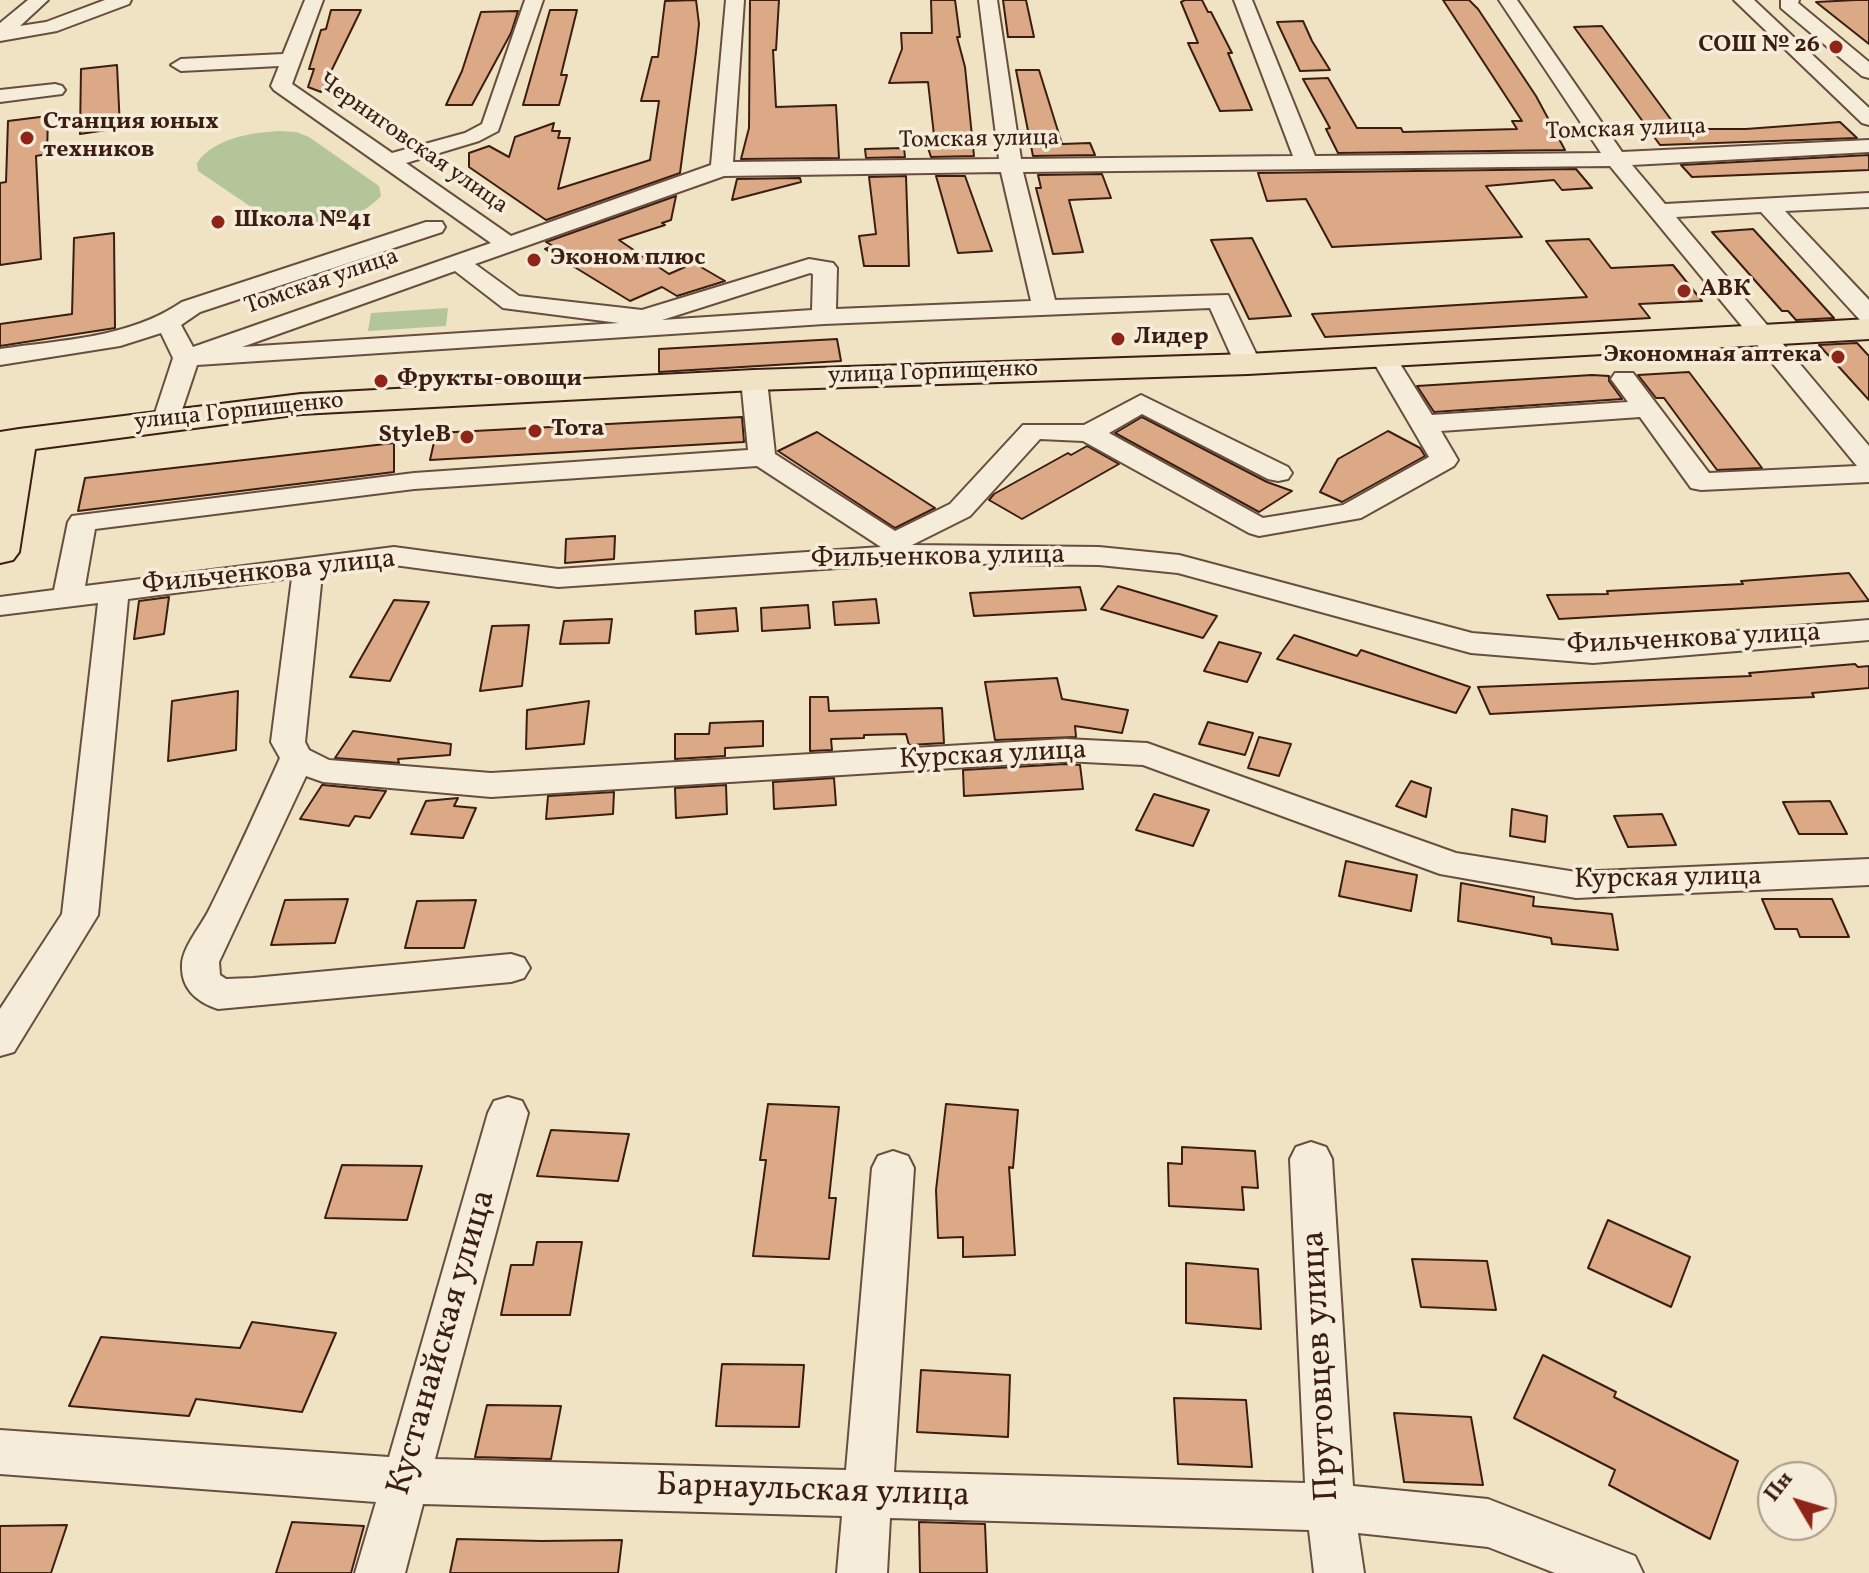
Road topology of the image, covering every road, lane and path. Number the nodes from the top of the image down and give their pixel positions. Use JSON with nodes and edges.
{"nodes":[{"id":1,"x":39,"y":0,"type":"edge"},
{"id":2,"x":122,"y":0,"type":"edge"},
{"id":3,"x":314,"y":0,"type":"edge"},
{"id":4,"x":534,"y":0,"type":"edge"},
{"id":5,"x":735,"y":0,"type":"edge"},
{"id":6,"x":988,"y":0,"type":"edge"},
{"id":7,"x":1243,"y":0,"type":"edge"},
{"id":8,"x":1508,"y":0,"type":"edge"},
{"id":9,"x":1743,"y":0,"type":"edge"},
{"id":10,"x":1790,"y":0,"type":"edge"},
{"id":11,"x":0,"y":34,"type":"edge"},
{"id":12,"x":291,"y":60,"type":"junction"},
{"id":13,"x":181,"y":65,"type":"dead end"},
{"id":14,"x":1869,"y":72,"type":"edge"},
{"id":15,"x":1869,"y":84,"type":"edge"},
{"id":16,"x":55,"y":90,"type":"dead end"},
{"id":17,"x":0,"y":96,"type":"edge"},
{"id":18,"x":1846,"y":97,"type":"junction"},
{"id":19,"x":1869,"y":119,"type":"edge"},
{"id":20,"x":1869,"y":146,"type":"edge"},
{"id":21,"x":1616,"y":159,"type":"junction"},
{"id":22,"x":389,"y":161,"type":"junction"},
{"id":23,"x":1307,"y":164,"type":"junction"},
{"id":24,"x":1011,"y":167,"type":"junction"},
{"id":25,"x":722,"y":169,"type":"junction"},
{"id":26,"x":1869,"y":200,"type":"edge"},
{"id":27,"x":1767,"y":205,"type":"junction"},
{"id":28,"x":1658,"y":211,"type":"junction"},
{"id":29,"x":434,"y":227,"type":"dead end"},
{"id":30,"x":509,"y":245,"type":"junction"},
{"id":31,"x":459,"y":263,"type":"junction"},
{"id":32,"x":1044,"y":306,"type":"junction"},
{"id":33,"x":1869,"y":315,"type":"edge"},
{"id":34,"x":824,"y":317,"type":"junction"},
{"id":35,"x":168,"y":323,"type":"junction"},
{"id":36,"x":643,"y":323,"type":"junction"},
{"id":37,"x":1869,"y":329,"type":"edge"},
{"id":38,"x":1760,"y":335,"type":"junction"},
{"id":39,"x":1383,"y":356,"type":"junction"},
{"id":40,"x":0,"y":357,"type":"edge"},
{"id":41,"x":186,"y":358,"type":"junction"},
{"id":42,"x":1248,"y":364,"type":"junction"},
{"id":43,"x":1624,"y":379,"type":"dead end"},
{"id":44,"x":754,"y":380,"type":"junction"},
{"id":45,"x":1647,"y":409,"type":"junction"},
{"id":46,"x":166,"y":419,"type":"junction"},
{"id":47,"x":1424,"y":424,"type":"junction"},
{"id":48,"x":1089,"y":433,"type":"junction"},
{"id":49,"x":10,"y":441,"type":"edge"},
{"id":50,"x":762,"y":457,"type":"junction"},
{"id":51,"x":1869,"y":463,"type":"edge"},
{"id":52,"x":1278,"y":473,"type":"dead end"},
{"id":53,"x":1869,"y":474,"type":"edge"},
{"id":54,"x":2,"y":531,"type":"edge"},
{"id":55,"x":308,"y":565,"type":"junction"},
{"id":56,"x":114,"y":591,"type":"junction"},
{"id":57,"x":68,"y":597,"type":"junction"},
{"id":58,"x":0,"y":606,"type":"edge"},
{"id":59,"x":1869,"y":630,"type":"edge"},
{"id":60,"x":297,"y":758,"type":"junction"},
{"id":61,"x":1869,"y":872,"type":"edge"},
{"id":62,"x":511,"y":968,"type":"dead end"},
{"id":63,"x":0,"y":1041,"type":"edge"},
{"id":64,"x":508,"y":1113,"type":"dead end"},
{"id":65,"x":1311,"y":1159,"type":"dead end"},
{"id":66,"x":893,"y":1168,"type":"dead end"},
{"id":67,"x":0,"y":1452,"type":"edge"},
{"id":68,"x":404,"y":1481,"type":"junction"},
{"id":69,"x":868,"y":1494,"type":"junction"},
{"id":70,"x":1330,"y":1507,"type":"junction"},
{"id":71,"x":380,"y":1573,"type":"edge"},
{"id":72,"x":862,"y":1573,"type":"edge"},
{"id":73,"x":1339,"y":1573,"type":"edge"},
{"id":74,"x":1618,"y":1573,"type":"edge"}],
"edges":[{"from":1,"to":11,"type":"street"},
{"from":2,"to":11,"type":"street"},
{"from":3,"to":12,"type":"street","name":"Черниговская улица"},
{"from":4,"to":22,"type":"street"},
{"from":5,"to":25,"type":"street"},
{"from":6,"to":24,"type":"street"},
{"from":7,"to":23,"type":"street"},
{"from":8,"to":21,"type":"street"},
{"from":9,"to":18,"type":"street"},
{"from":10,"to":14,"type":"street"},
{"from":12,"to":13,"type":"street"},
{"from":12,"to":22,"type":"street","name":"Черниговская улица"},
{"from":15,"to":18,"type":"street"},
{"from":16,"to":17,"type":"street"},
{"from":18,"to":19,"type":"street"},
{"from":20,"to":21,"type":"street","name":"Томская улица"},
{"from":21,"to":23,"type":"street","name":"Томская улица"},
{"from":21,"to":28,"type":"street"},
{"from":22,"to":30,"type":"street","name":"Черниговская улица"},
{"from":23,"to":24,"type":"street","name":"Томская улица"},
{"from":24,"to":25,"type":"street","name":"Томская улица"},
{"from":24,"to":32,"type":"street"},
{"from":25,"to":30,"type":"street","name":"Томская улица"},
{"from":26,"to":27,"type":"street"},
{"from":27,"to":28,"type":"street"},
{"from":27,"to":33,"type":"street"},
{"from":28,"to":38,"type":"street"},
{"from":29,"to":35,"type":"street"},
{"from":30,"to":31,"type":"street","name":"Томская улица"},
{"from":31,"to":36,"type":"street"},
{"from":31,"to":41,"type":"street","name":"Томская улица"},
{"from":32,"to":34,"type":"street"},
{"from":32,"to":42,"type":"street"},
{"from":34,"to":36,"type":"street"},
{"from":34,"to":36,"type":"street"},
{"from":35,"to":40,"type":"street"},
{"from":35,"to":41,"type":"street"},
{"from":36,"to":41,"type":"street"},
{"from":37,"to":38,"type":"main road","name":"улица Горпищенко"},
{"from":38,"to":39,"type":"main road","name":"улица Горпищенко"},
{"from":38,"to":51,"type":"street"},
{"from":39,"to":42,"type":"main road","name":"улица Горпищенко"},
{"from":39,"to":47,"type":"street"},
{"from":41,"to":46,"type":"street"},
{"from":42,"to":44,"type":"main road","name":"улица Горпищенко"},
{"from":43,"to":45,"type":"street"},
{"from":44,"to":46,"type":"main road","name":"улица Горпищенко"},
{"from":44,"to":50,"type":"street"},
{"from":45,"to":47,"type":"street"},
{"from":45,"to":53,"type":"street"},
{"from":46,"to":49,"type":"main road","name":"улица Горпищенко"},
{"from":47,"to":48,"type":"street"},
{"from":48,"to":50,"type":"street"},
{"from":48,"to":52,"type":"street"},
{"from":49,"to":54,"type":"main road"},
{"from":50,"to":57,"type":"street"},
{"from":55,"to":56,"type":"street","name":"Фильченкова улица"},
{"from":55,"to":59,"type":"street","name":"Фильченкова улица"},
{"from":55,"to":60,"type":"street"},
{"from":56,"to":57,"type":"street","name":"Фильченкова улица"},
{"from":56,"to":63,"type":"street"},
{"from":57,"to":58,"type":"street","name":"Фильченкова улица"},
{"from":60,"to":61,"type":"street","name":"Курская улица"},
{"from":60,"to":62,"type":"street"},
{"from":64,"to":68,"type":"street","name":"Кустанайская улица"},
{"from":65,"to":70,"type":"street","name":"Прутовцев улица"},
{"from":66,"to":69,"type":"street"},
{"from":67,"to":68,"type":"street","name":"Барнаульская улица"},
{"from":68,"to":69,"type":"street","name":"Барнаульская улица"},
{"from":68,"to":71,"type":"street","name":"Кустанайская улица"},
{"from":69,"to":70,"type":"street","name":"Барнаульская улица"},
{"from":69,"to":72,"type":"street"},
{"from":70,"to":73,"type":"street","name":"Прутовцев улица"},
{"from":70,"to":74,"type":"street","name":"Барнаульская улица"}]}
